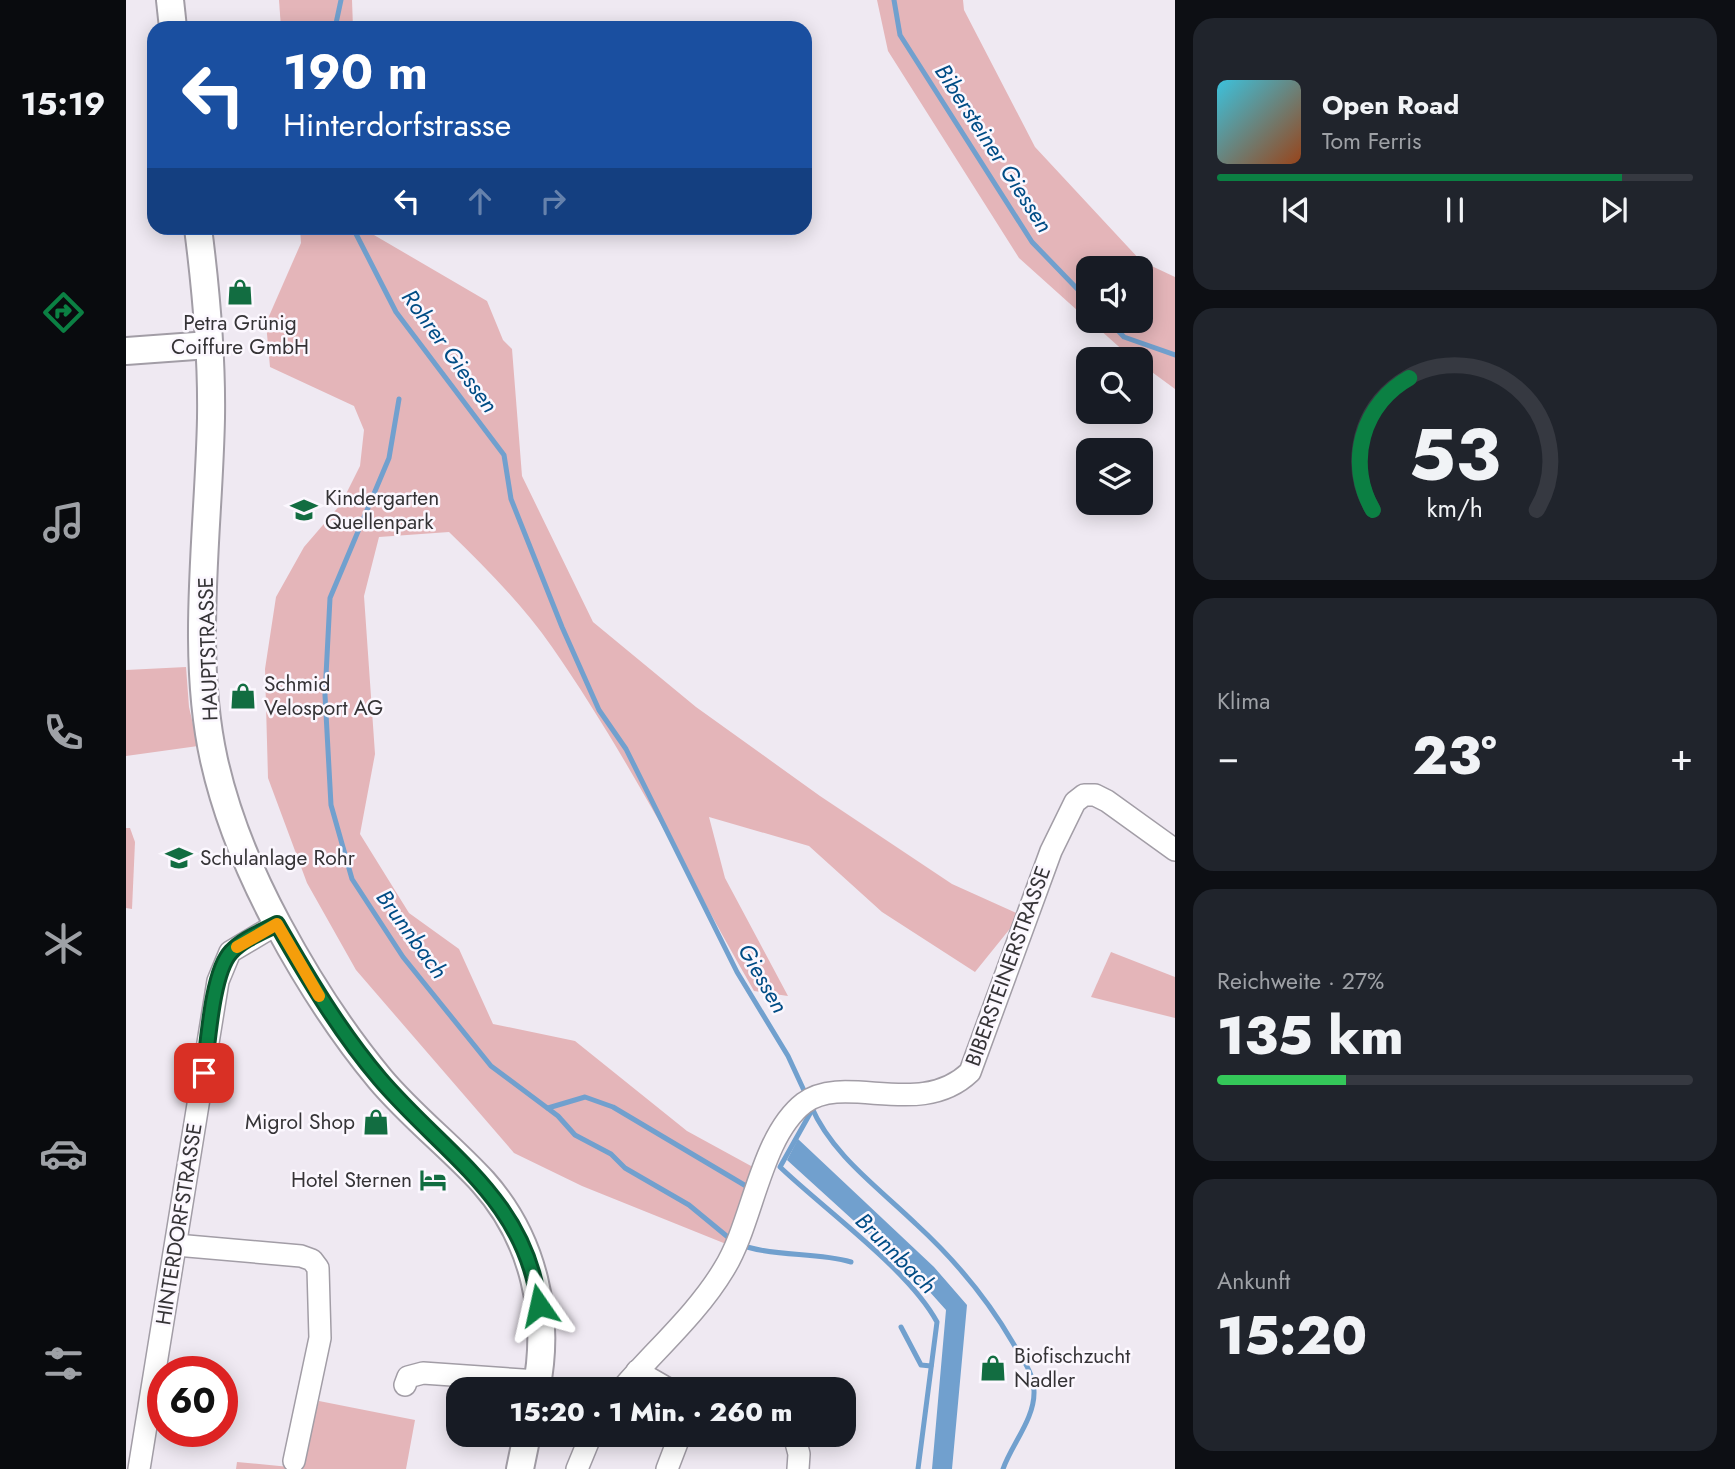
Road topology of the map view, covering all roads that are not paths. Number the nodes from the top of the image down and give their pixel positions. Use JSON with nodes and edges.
{"nodes":[{"id":1,"x":170,"y":0,"type":"edge"},
{"id":2,"x":172,"y":21,"type":"edge"},
{"id":3,"x":199,"y":235,"type":"edge"},
{"id":4,"x":209,"y":345,"type":"junction"},
{"id":5,"x":126,"y":351,"type":"edge"},
{"id":6,"x":1175,"y":850,"type":"edge"},
{"id":7,"x":277,"y":924,"type":"junction"},
{"id":8,"x":176,"y":1245,"type":"junction"},
{"id":9,"x":637,"y":1371,"type":"junction"},
{"id":10,"x":461,"y":1377,"type":"edge"},
{"id":11,"x":538,"y":1377,"type":"edge"},
{"id":12,"x":632,"y":1377,"type":"edge"},
{"id":13,"x":647,"y":1377,"type":"edge"},
{"id":14,"x":405,"y":1385,"type":"dead end"},
{"id":15,"x":525,"y":1447,"type":"edge"},
{"id":16,"x":586,"y":1447,"type":"edge"},
{"id":17,"x":675,"y":1447,"type":"edge"},
{"id":18,"x":797,"y":1447,"type":"edge"},
{"id":19,"x":295,"y":1461,"type":"dead end"},
{"id":20,"x":139,"y":1469,"type":"edge"},
{"id":21,"x":520,"y":1469,"type":"edge"},
{"id":22,"x":578,"y":1469,"type":"edge"},
{"id":23,"x":667,"y":1469,"type":"edge"},
{"id":24,"x":798,"y":1469,"type":"edge"}],
"edges":[{"from":1,"to":2,"type":"main road"},
{"from":3,"to":4,"type":"main road","name":"HAUPTSTRASSE"},
{"from":4,"to":5,"type":"main road"},
{"from":4,"to":7,"type":"main road","name":"HAUPTSTRASSE"},
{"from":6,"to":9,"type":"street","name":"BIBERSTEINERSTRASSE"},
{"from":7,"to":8,"type":"street","name":"HINTERDORFSTRASSE"},
{"from":7,"to":11,"type":"main road","name":"HAUPTSTRASSE"},
{"from":8,"to":19,"type":"street"},
{"from":8,"to":20,"type":"street","name":"HINTERDORFSTRASSE"},
{"from":9,"to":12,"type":"street","name":"BIBERSTEINERSTRASSE"},
{"from":9,"to":13,"type":"street"},
{"from":10,"to":14,"type":"street"},
{"from":15,"to":21,"type":"main road"},
{"from":16,"to":22,"type":"street"},
{"from":17,"to":23,"type":"street"},
{"from":18,"to":24,"type":"street"}]}
